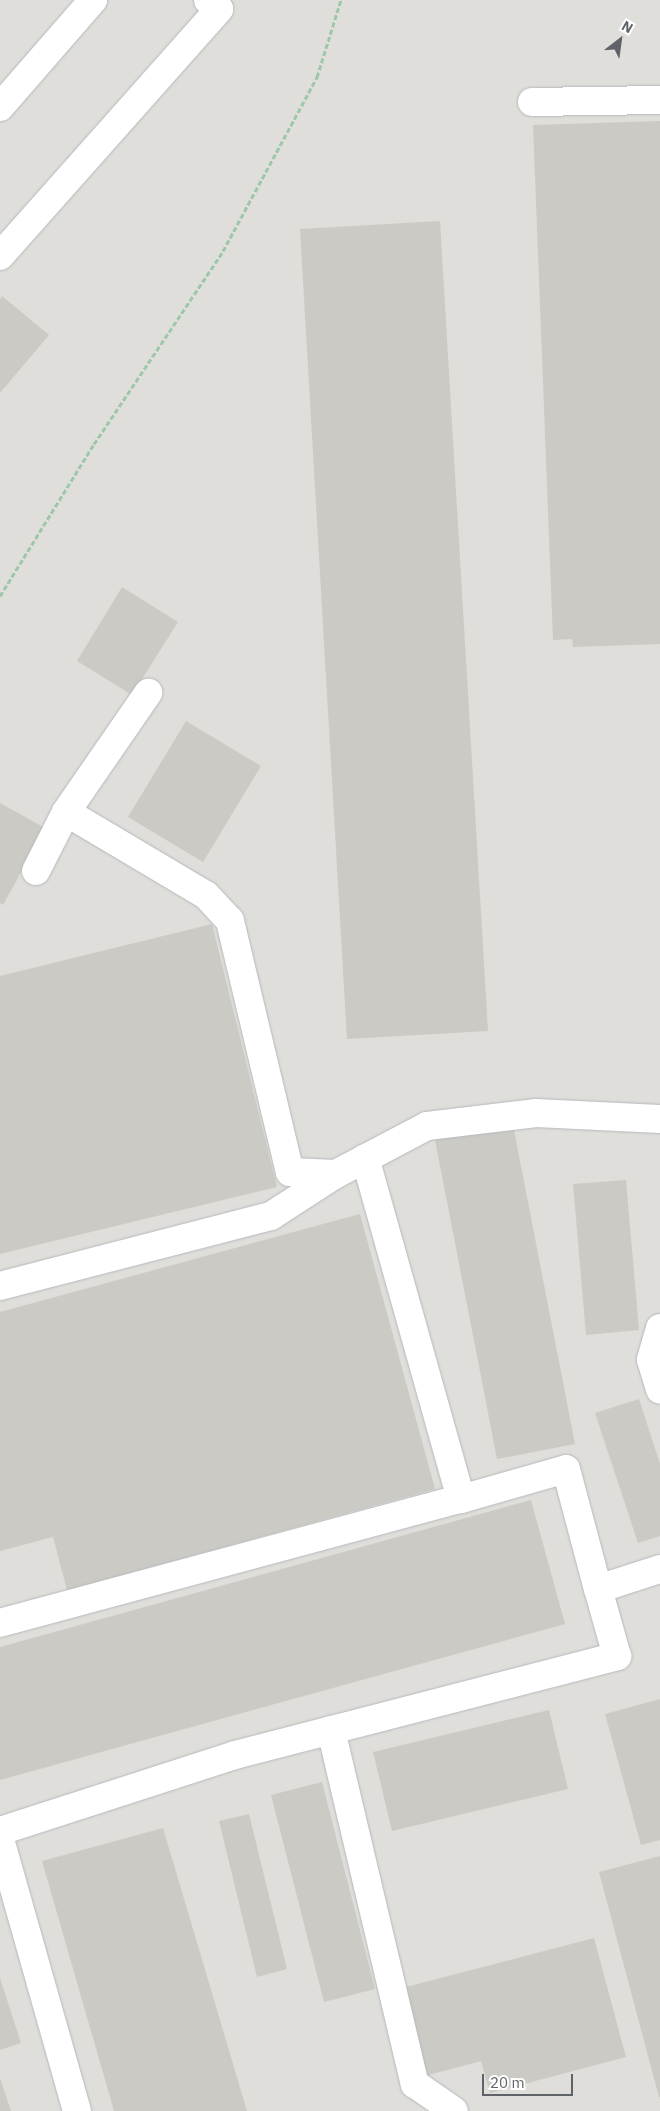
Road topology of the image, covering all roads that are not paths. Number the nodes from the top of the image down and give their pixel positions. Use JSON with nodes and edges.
{"nodes":[{"id":1,"x":92,"y":0,"type":"edge"},
{"id":2,"x":208,"y":0,"type":"edge"},
{"id":3,"x":660,"y":100,"type":"edge"},
{"id":4,"x":532,"y":102,"type":"dead end"},
{"id":5,"x":0,"y":108,"type":"edge"},
{"id":6,"x":0,"y":256,"type":"edge"},
{"id":7,"x":148,"y":693,"type":"dead end"},
{"id":8,"x":66,"y":812,"type":"junction"},
{"id":9,"x":36,"y":872,"type":"dead end"},
{"id":10,"x":660,"y":1119,"type":"edge"},
{"id":11,"x":365,"y":1158,"type":"junction"},
{"id":12,"x":336,"y":1174,"type":"junction"},
{"id":13,"x":0,"y":1286,"type":"edge"},
{"id":14,"x":660,"y":1328,"type":"edge"},
{"id":15,"x":660,"y":1390,"type":"edge"},
{"id":16,"x":461,"y":1499,"type":"junction"},
{"id":17,"x":660,"y":1569,"type":"edge"},
{"id":18,"x":598,"y":1589,"type":"junction"},
{"id":19,"x":0,"y":1623,"type":"edge"},
{"id":20,"x":331,"y":1730,"type":"junction"},
{"id":21,"x":0,"y":1831,"type":"edge"},
{"id":22,"x":0,"y":1840,"type":"edge"},
{"id":23,"x":77,"y":2111,"type":"edge"},
{"id":24,"x":454,"y":2111,"type":"edge"}],
"edges":[{"from":1,"to":5,"type":"lane"},
{"from":2,"to":6,"type":"lane"},
{"from":3,"to":4,"type":"lane"},
{"from":7,"to":8,"type":"lane"},
{"from":8,"to":9,"type":"lane"},
{"from":8,"to":12,"type":"lane"},
{"from":10,"to":11,"type":"lane"},
{"from":11,"to":12,"type":"lane"},
{"from":11,"to":16,"type":"lane"},
{"from":12,"to":13,"type":"lane"},
{"from":14,"to":15,"type":"lane"},
{"from":16,"to":18,"type":"lane"},
{"from":16,"to":19,"type":"lane"},
{"from":17,"to":18,"type":"lane"},
{"from":18,"to":20,"type":"lane"},
{"from":20,"to":21,"type":"lane"},
{"from":20,"to":24,"type":"lane"},
{"from":22,"to":23,"type":"lane"}]}
